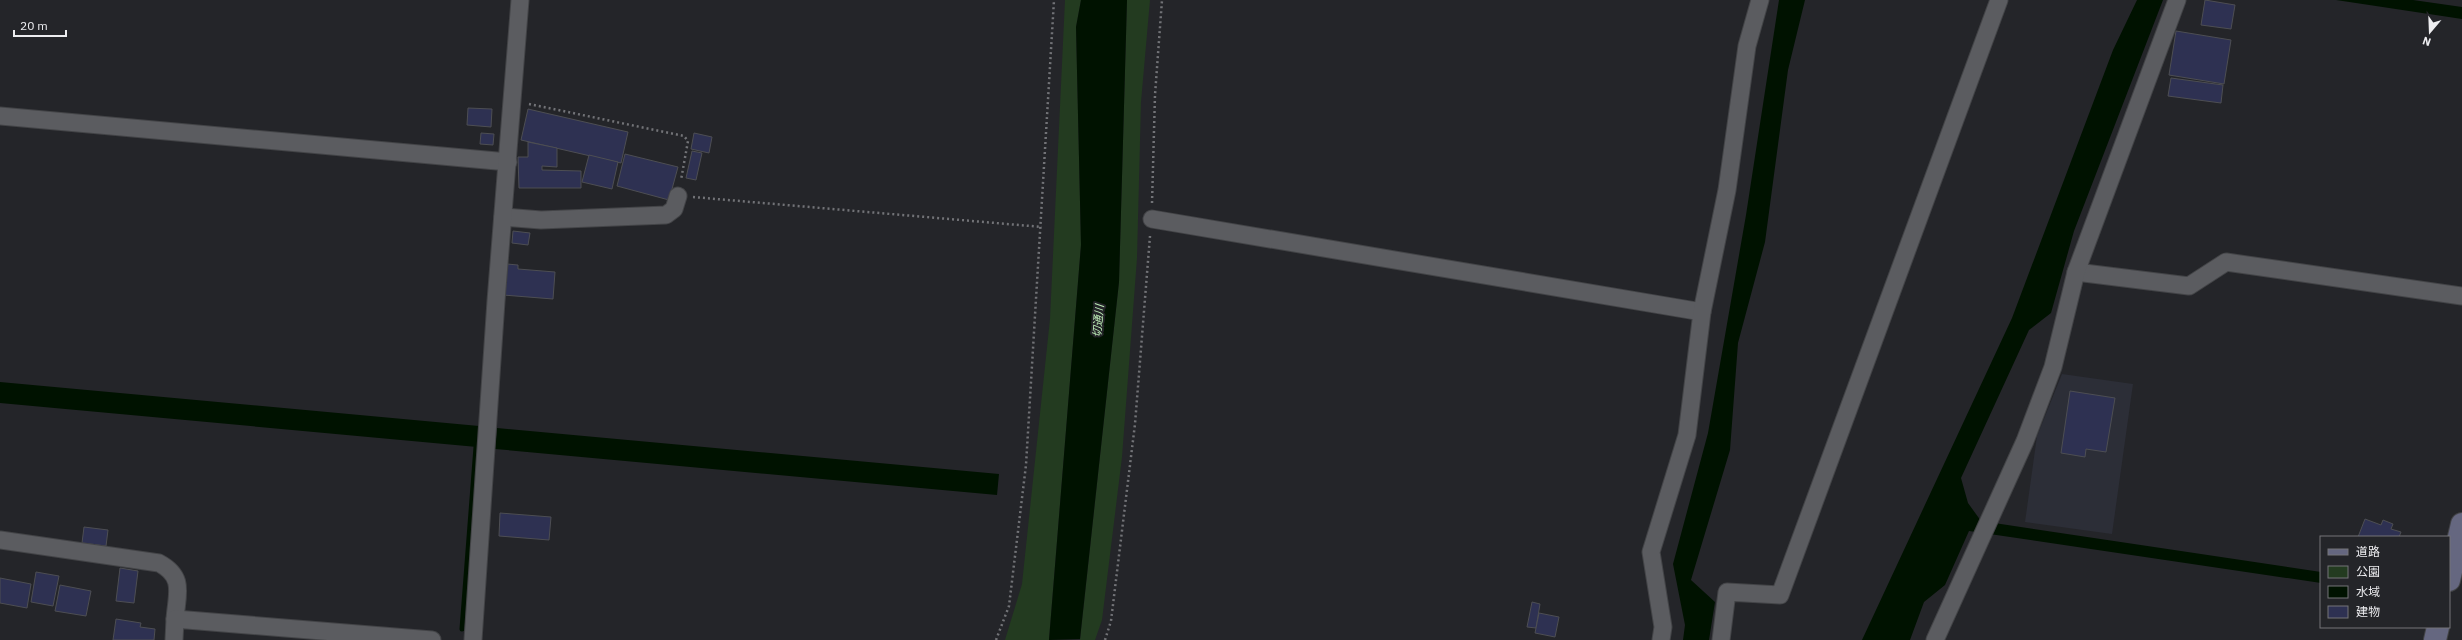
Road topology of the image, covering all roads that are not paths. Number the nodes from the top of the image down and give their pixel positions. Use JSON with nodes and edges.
{"nodes":[{"id":1,"x":520,"y":0,"type":"edge"},
{"id":2,"x":1760,"y":0,"type":"edge"},
{"id":3,"x":1999,"y":0,"type":"edge"},
{"id":4,"x":2177,"y":0,"type":"edge"},
{"id":5,"x":0,"y":116,"type":"edge"},
{"id":6,"x":508,"y":162,"type":"junction"},
{"id":7,"x":678,"y":196,"type":"road end"},
{"id":8,"x":503,"y":217,"type":"junction"},
{"id":9,"x":1152,"y":219,"type":"road end"},
{"id":10,"x":2076,"y":272,"type":"junction"},
{"id":11,"x":2462,"y":296,"type":"edge"},
{"id":12,"x":1702,"y":312,"type":"junction"},
{"id":13,"x":2462,"y":524,"type":"edge"},
{"id":14,"x":0,"y":540,"type":"edge"},
{"id":15,"x":2450,"y":576,"type":"edge"},
{"id":16,"x":175,"y":619,"type":"junction"},
{"id":17,"x":2438,"y":628,"type":"edge"},
{"id":18,"x":174,"y":640,"type":"edge"},
{"id":19,"x":432,"y":640,"type":"edge"},
{"id":20,"x":473,"y":640,"type":"edge"},
{"id":21,"x":1662,"y":640,"type":"edge"},
{"id":22,"x":1721,"y":640,"type":"edge"},
{"id":23,"x":1935,"y":640,"type":"edge"},
{"id":24,"x":2435,"y":640,"type":"edge"}],
"edges":[{"from":1,"to":6,"type":"street"},
{"from":2,"to":12,"type":"street"},
{"from":3,"to":22,"type":"street"},
{"from":4,"to":10,"type":"street"},
{"from":5,"to":6,"type":"street"},
{"from":6,"to":8,"type":"street"},
{"from":7,"to":8,"type":"street"},
{"from":8,"to":20,"type":"street"},
{"from":9,"to":12,"type":"street"},
{"from":10,"to":11,"type":"street"},
{"from":10,"to":23,"type":"street"},
{"from":12,"to":21,"type":"street"},
{"from":13,"to":15,"type":"main road"},
{"from":14,"to":16,"type":"street"},
{"from":16,"to":18,"type":"street"},
{"from":16,"to":19,"type":"street"},
{"from":17,"to":24,"type":"main road"}]}
